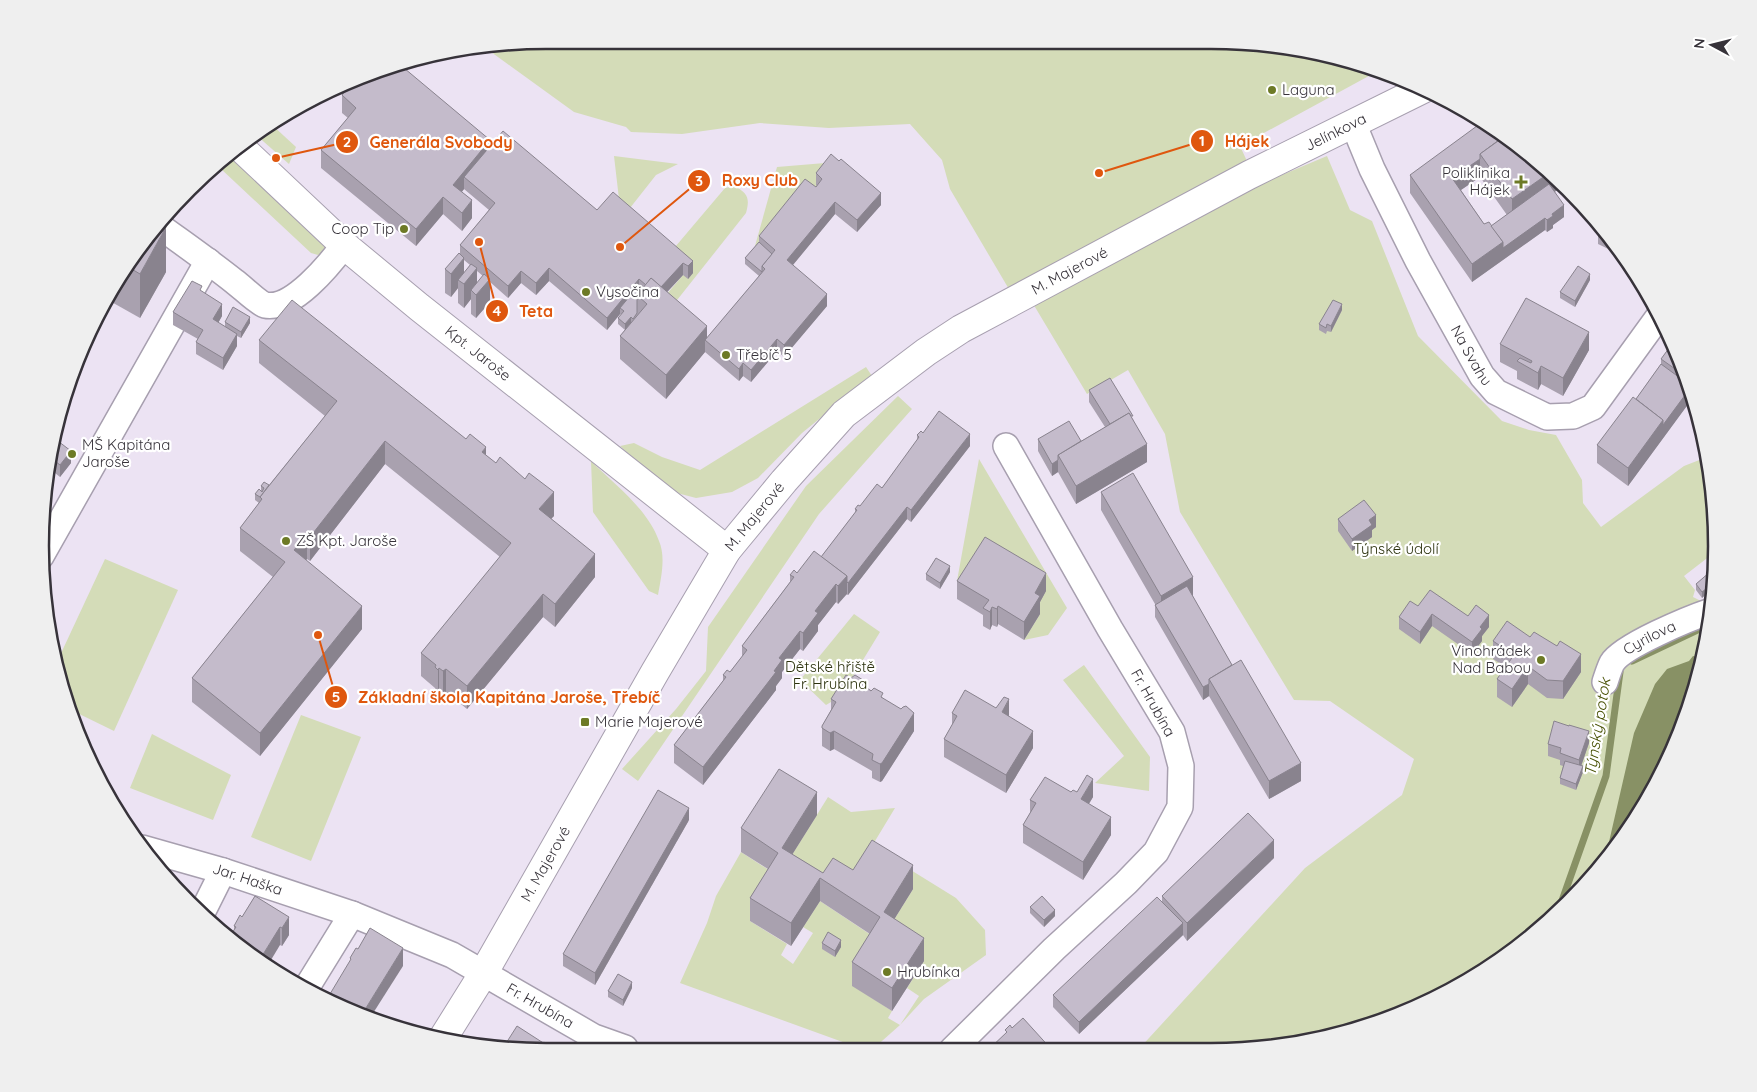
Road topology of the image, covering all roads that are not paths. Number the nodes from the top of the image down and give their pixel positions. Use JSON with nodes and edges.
{"nodes":[{"id":1,"x":1415,"y":93,"type":"edge"},
{"id":2,"x":1352,"y":123,"type":"junction"},
{"id":3,"x":244,"y":151,"type":"edge"},
{"id":4,"x":1249,"y":175,"type":"joint"},
{"id":5,"x":163,"y":229,"type":"edge"},
{"id":6,"x":344,"y":245,"type":"junction"},
{"id":7,"x":208,"y":261,"type":"junction"},
{"id":8,"x":1655,"y":323,"type":"edge"},
{"id":9,"x":1006,"y":446,"type":"dead end"},
{"id":10,"x":49,"y":542,"type":"edge"},
{"id":11,"x":727,"y":550,"type":"junction"},
{"id":12,"x":1704,"y":613,"type":"edge"},
{"id":13,"x":1605,"y":682,"type":"dead end"},
{"id":14,"x":154,"y":851,"type":"edge"},
{"id":15,"x":223,"y":871,"type":"junction"},
{"id":16,"x":205,"y":908,"type":"edge"},
{"id":17,"x":352,"y":914,"type":"junction"},
{"id":18,"x":483,"y":974,"type":"junction"},
{"id":19,"x":309,"y":983,"type":"edge"},
{"id":20,"x":447,"y":1033,"type":"edge"},
{"id":21,"x":611,"y":1043,"type":"edge"},
{"id":22,"x":959,"y":1043,"type":"edge"}],
"edges":[{"from":1,"to":2,"type":"street","name":"Jelínkova"},
{"from":2,"to":4,"type":"street","name":"Jelínkova"},
{"from":2,"to":8,"type":"street","name":"Na Svahu"},
{"from":3,"to":6,"type":"street","name":"Kpt. Jaroše"},
{"from":4,"to":11,"type":"street","name":"M. Majerové"},
{"from":5,"to":7,"type":"street"},
{"from":6,"to":7,"type":"street"},
{"from":6,"to":11,"type":"street","name":"Kpt. Jaroše"},
{"from":7,"to":10,"type":"street"},
{"from":9,"to":22,"type":"street","name":"Fr. Hrubína"},
{"from":11,"to":18,"type":"street","name":"M. Majerové"},
{"from":12,"to":13,"type":"street","name":"Cyrilova"},
{"from":14,"to":15,"type":"street","name":"Jar. Haška"},
{"from":15,"to":16,"type":"street"},
{"from":15,"to":17,"type":"street","name":"Jar. Haška"},
{"from":17,"to":18,"type":"street","name":"Jar. Haška"},
{"from":17,"to":19,"type":"street"},
{"from":18,"to":20,"type":"street","name":"M. Majerové"},
{"from":18,"to":21,"type":"street","name":"Fr. Hrubína"}]}
